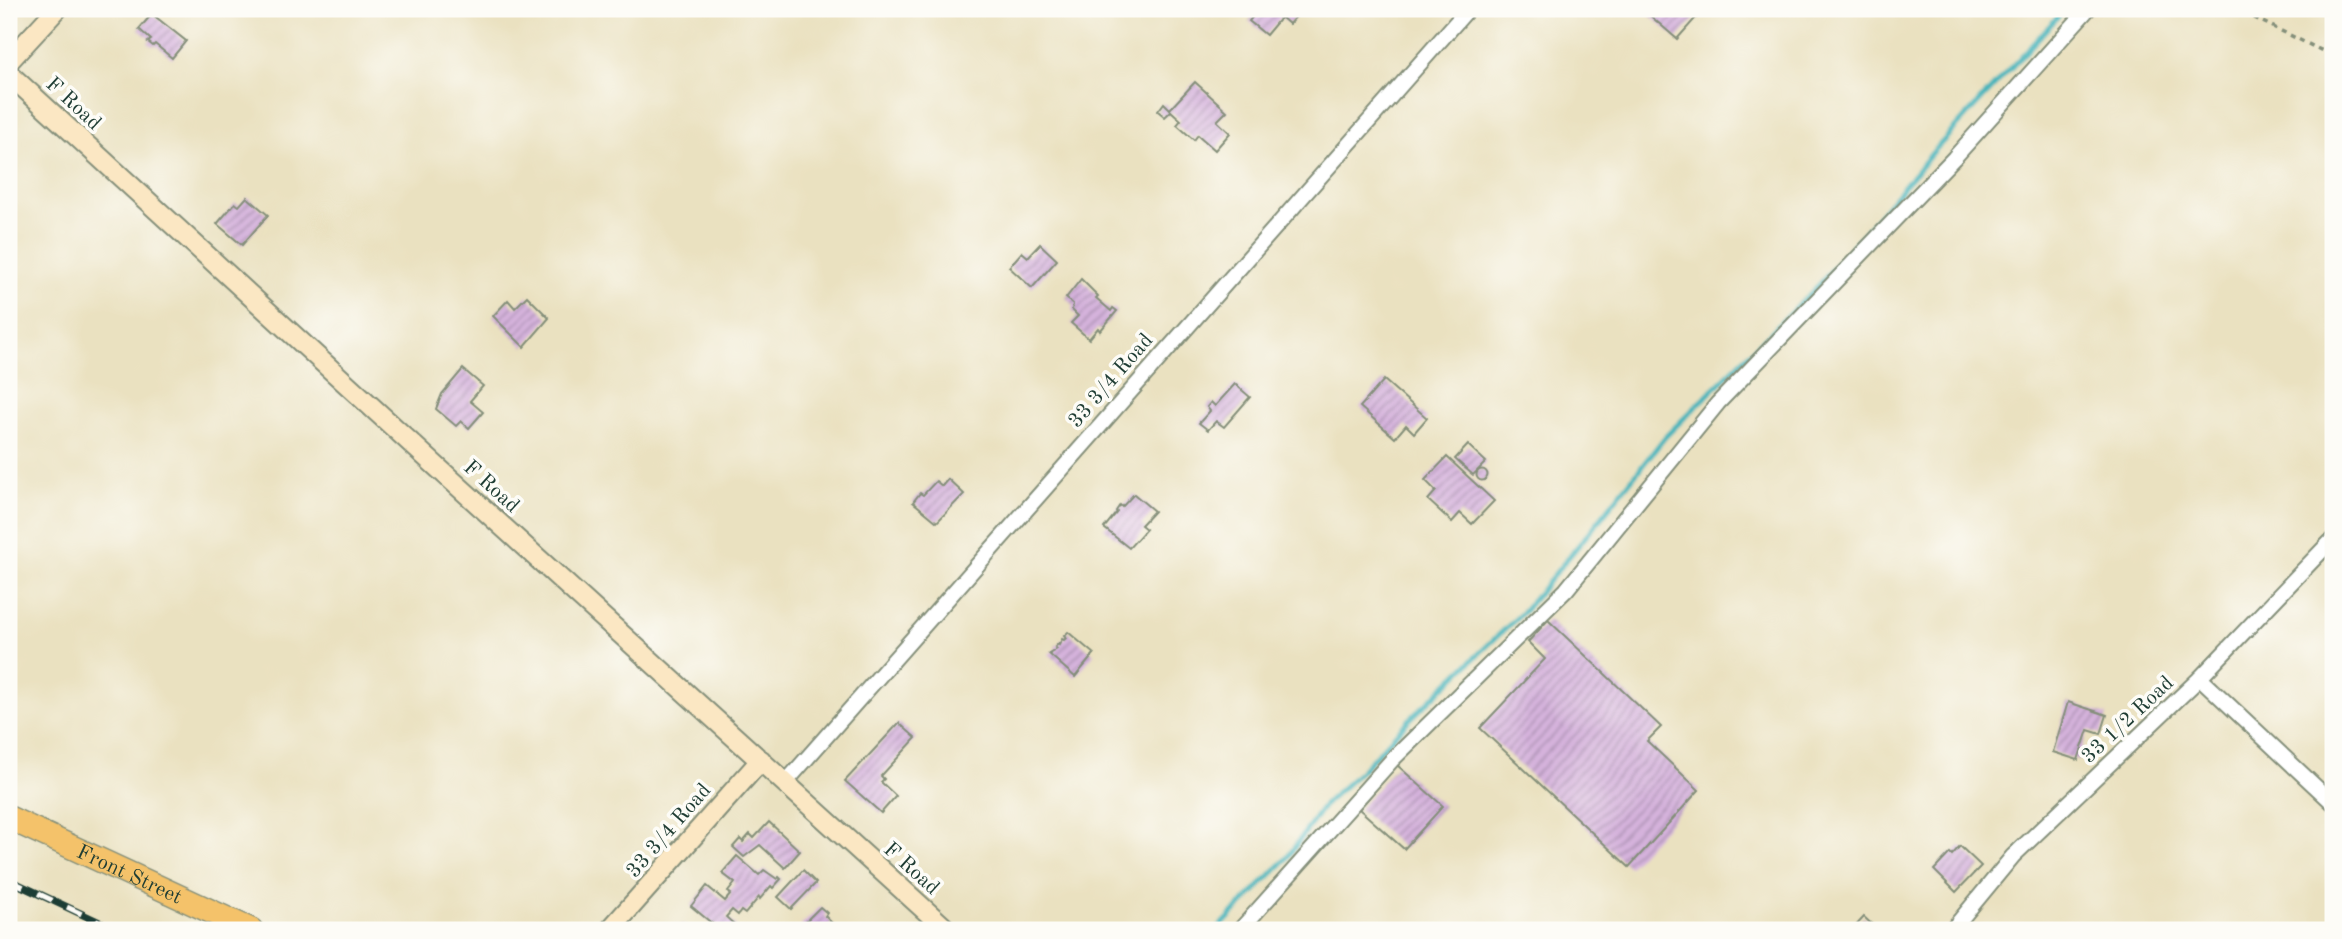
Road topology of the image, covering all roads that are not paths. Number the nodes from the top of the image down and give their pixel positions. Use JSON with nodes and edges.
{"nodes":[{"id":1,"x":57,"y":9,"type":"edge"},
{"id":2,"x":1468,"y":9,"type":"edge"},
{"id":3,"x":2088,"y":9,"type":"edge"},
{"id":4,"x":9,"y":61,"type":"edge"},
{"id":5,"x":9,"y":74,"type":"edge"},
{"id":6,"x":2333,"y":539,"type":"edge"},
{"id":7,"x":2200,"y":678,"type":"junction"},
{"id":8,"x":761,"y":760,"type":"junction"},
{"id":9,"x":786,"y":782,"type":"junction"},
{"id":10,"x":2333,"y":803,"type":"edge"},
{"id":11,"x":9,"y":818,"type":"edge"},
{"id":12,"x":251,"y":930,"type":"edge"},
{"id":13,"x":610,"y":930,"type":"edge"},
{"id":14,"x":947,"y":930,"type":"edge"},
{"id":15,"x":1240,"y":930,"type":"edge"},
{"id":16,"x":1952,"y":930,"type":"edge"}],
"edges":[{"from":1,"to":4,"type":"street"},
{"from":2,"to":9,"type":"street","name":"33 3/4 Road"},
{"from":3,"to":15,"type":"street"},
{"from":5,"to":8,"type":"street","name":"F Road"},
{"from":6,"to":7,"type":"street","name":"33 1/2 Road"},
{"from":7,"to":10,"type":"street"},
{"from":7,"to":16,"type":"street","name":"33 1/2 Road"},
{"from":8,"to":9,"type":"street","name":"F Road"},
{"from":8,"to":13,"type":"street","name":"33 3/4 Road"},
{"from":9,"to":14,"type":"street","name":"F Road"},
{"from":11,"to":12,"type":"main road","name":"Front Street"}]}
